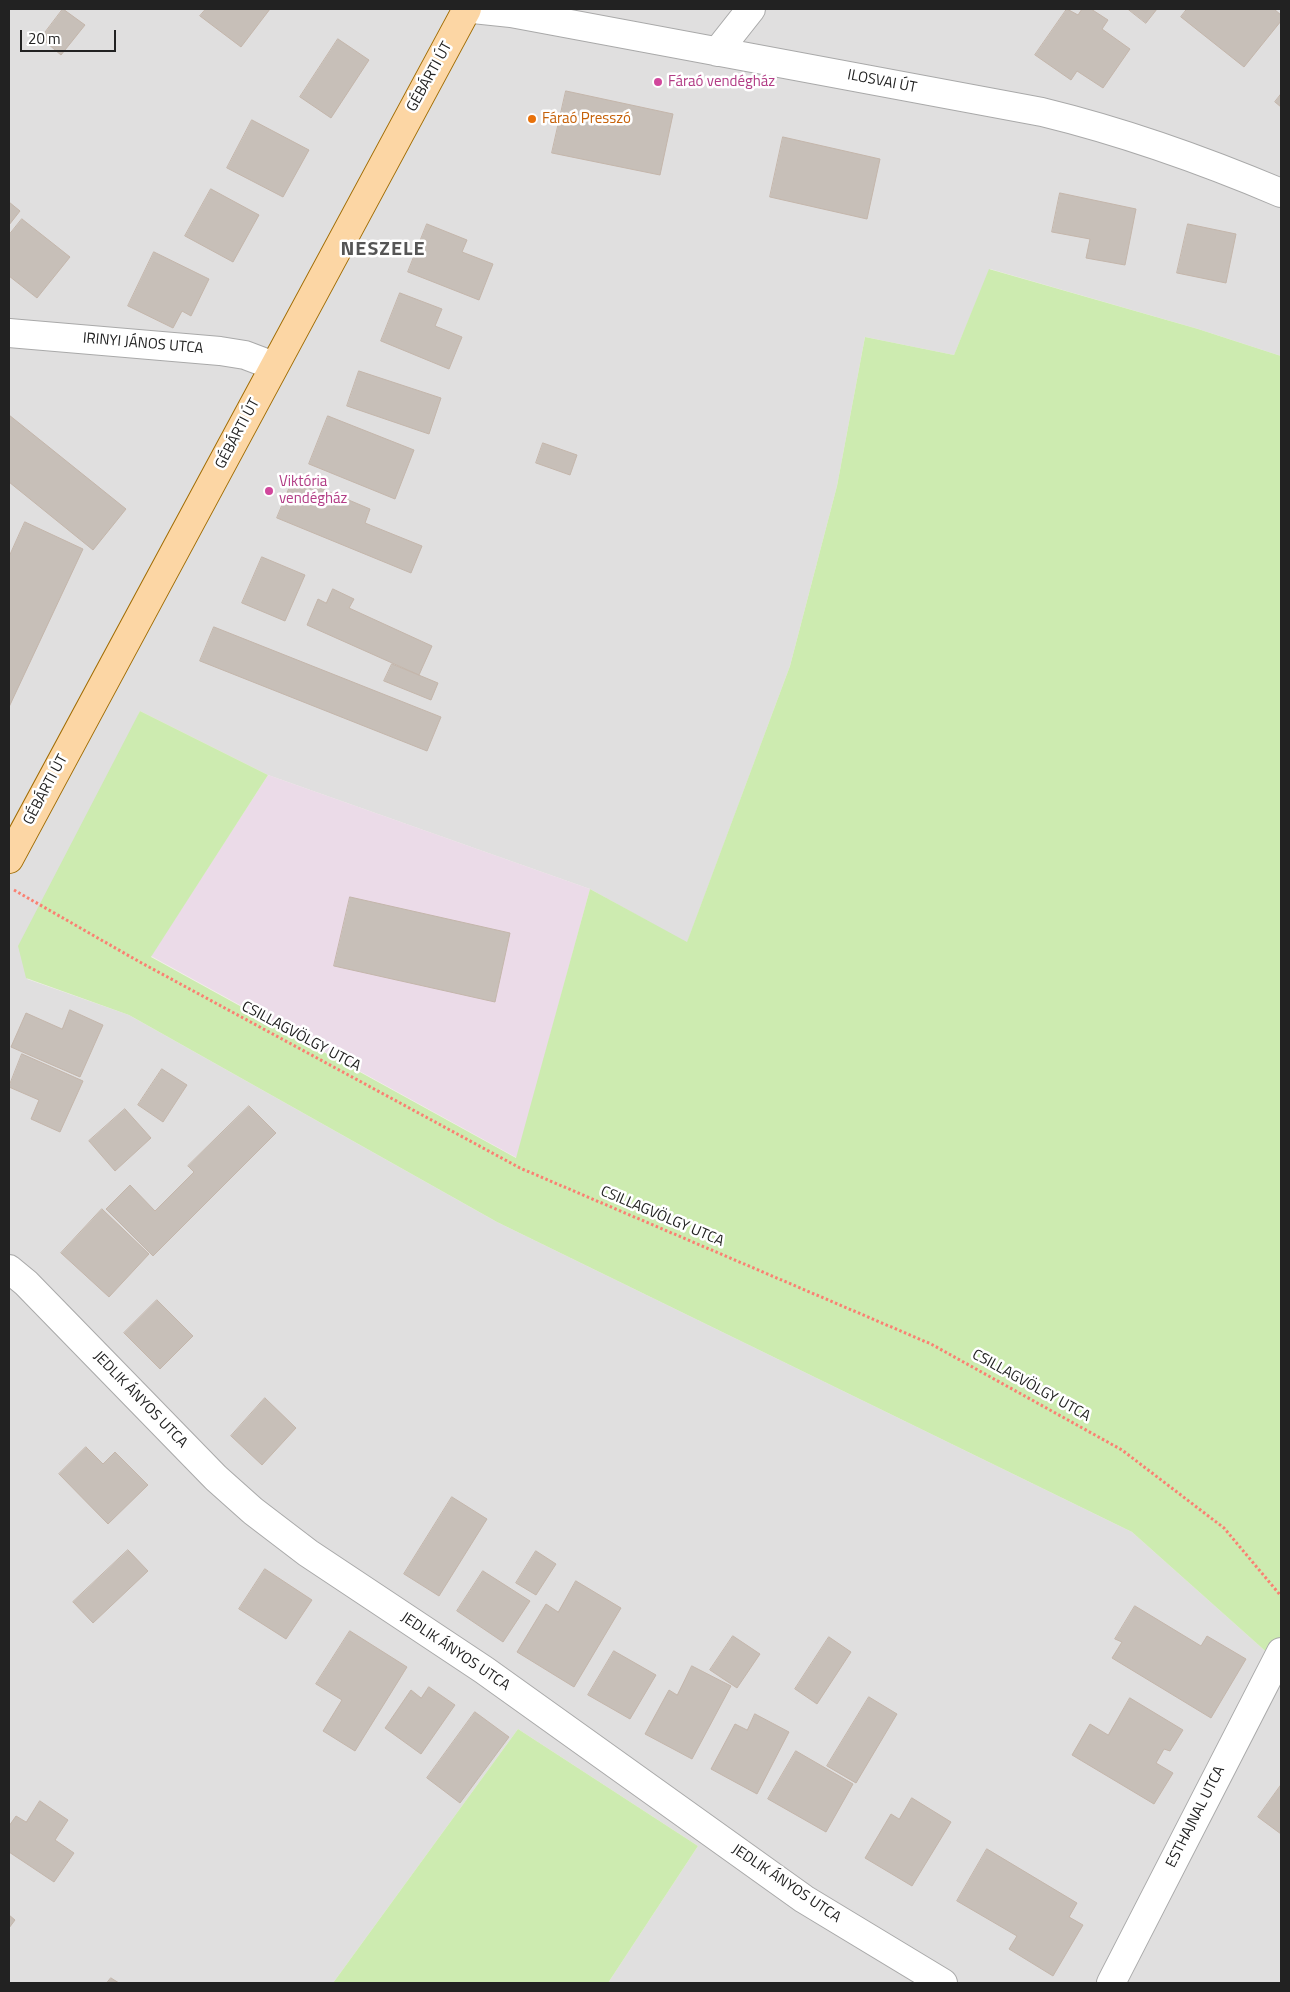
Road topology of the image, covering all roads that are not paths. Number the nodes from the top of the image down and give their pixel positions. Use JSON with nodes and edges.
{"nodes":[{"id":1,"x":467,"y":9,"type":"edge"},
{"id":2,"x":473,"y":9,"type":"edge"},
{"id":3,"x":751,"y":9,"type":"edge"},
{"id":4,"x":718,"y":52,"type":"junction"},
{"id":5,"x":1281,"y":193,"type":"edge"},
{"id":6,"x":9,"y":333,"type":"edge"},
{"id":7,"x":274,"y":366,"type":"junction"},
{"id":8,"x":9,"y":859,"type":"edge"},
{"id":9,"x":9,"y":1269,"type":"edge"},
{"id":10,"x":1281,"y":1652,"type":"edge"},
{"id":11,"x":943,"y":1983,"type":"edge"},
{"id":12,"x":1111,"y":1983,"type":"edge"}],
"edges":[{"from":1,"to":7,"type":"main road","name":"GÉBÁRTI ÚT"},
{"from":2,"to":4,"type":"street","name":"ILOSVAI ÚT"},
{"from":3,"to":4,"type":"street"},
{"from":4,"to":5,"type":"street","name":"ILOSVAI ÚT"},
{"from":6,"to":7,"type":"street","name":"IRINYI JÁNOS UTCA"},
{"from":7,"to":8,"type":"main road","name":"GÉBÁRTI ÚT"},
{"from":9,"to":11,"type":"street","name":"JEDLIK ÁNYOS UTCA"},
{"from":10,"to":12,"type":"street","name":"ESTHAJNAL UTCA"}]}
